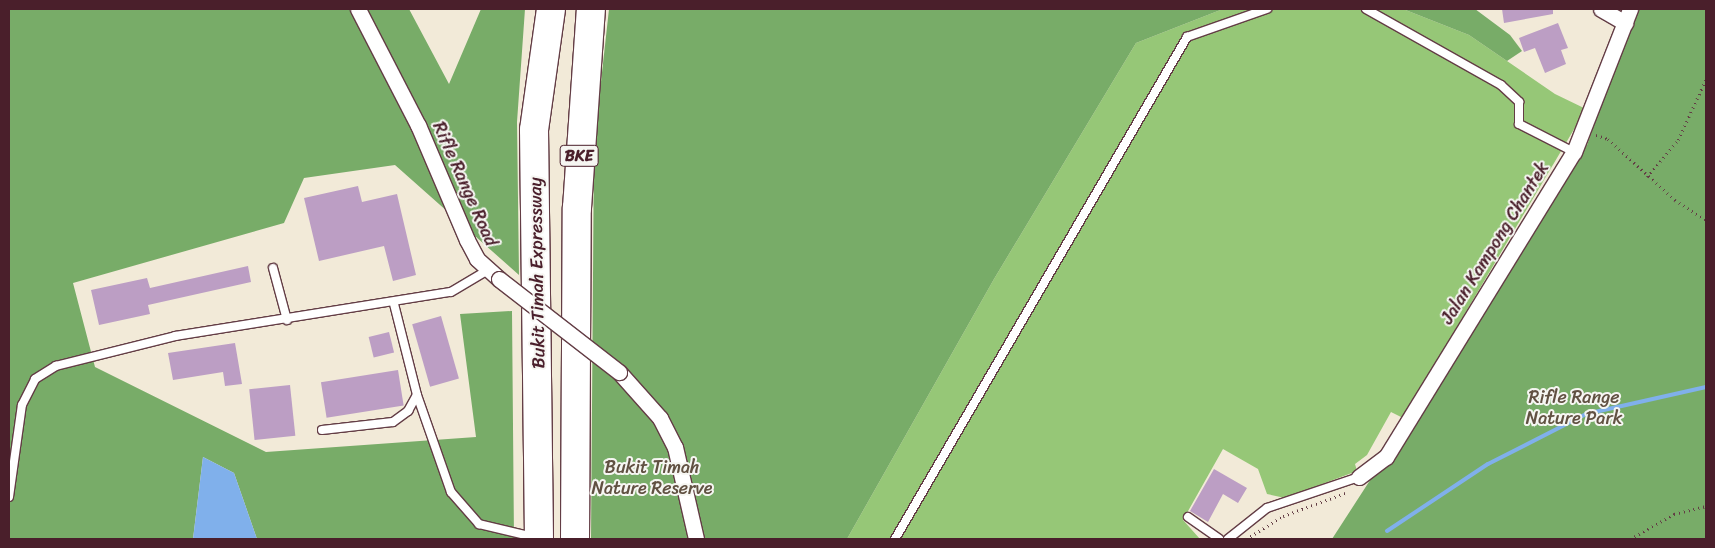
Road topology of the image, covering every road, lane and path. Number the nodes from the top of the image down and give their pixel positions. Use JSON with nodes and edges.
{"nodes":[{"id":1,"x":358,"y":9,"type":"edge"},
{"id":2,"x":551,"y":9,"type":"edge"},
{"id":3,"x":591,"y":9,"type":"edge"},
{"id":4,"x":1267,"y":9,"type":"edge"},
{"id":5,"x":1366,"y":9,"type":"edge"},
{"id":6,"x":1602,"y":9,"type":"edge"},
{"id":7,"x":1627,"y":16,"type":"edge"},
{"id":8,"x":1706,"y":79,"type":"edge"},
{"id":9,"x":1585,"y":130,"type":"junction"},
{"id":10,"x":1574,"y":152,"type":"junction"},
{"id":11,"x":1647,"y":178,"type":"junction"},
{"id":12,"x":1706,"y":220,"type":"edge"},
{"id":13,"x":273,"y":268,"type":"dead end"},
{"id":14,"x":493,"y":275,"type":"junction"},
{"id":15,"x":394,"y":304,"type":"junction"},
{"id":16,"x":286,"y":320,"type":"junction"},
{"id":17,"x":417,"y":395,"type":"junction"},
{"id":18,"x":322,"y":430,"type":"dead end"},
{"id":19,"x":1361,"y":476,"type":"junction"},
{"id":20,"x":9,"y":497,"type":"edge"},
{"id":21,"x":1706,"y":506,"type":"edge"},
{"id":22,"x":1188,"y":517,"type":"dead end"},
{"id":23,"x":539,"y":539,"type":"edge"},
{"id":24,"x":575,"y":539,"type":"edge"},
{"id":25,"x":696,"y":539,"type":"edge"},
{"id":26,"x":895,"y":539,"type":"edge"},
{"id":27,"x":1219,"y":539,"type":"edge"},
{"id":28,"x":1228,"y":539,"type":"edge"},
{"id":29,"x":1246,"y":539,"type":"edge"},
{"id":30,"x":1630,"y":539,"type":"edge"}],
"edges":[{"from":1,"to":14,"type":"street","name":"Rifle Range Road"},
{"from":2,"to":23,"type":"highway","name":"Bukit Timah Expressway","number":"BKE"},
{"from":3,"to":24,"type":"highway","number":"BKE"},
{"from":4,"to":26,"type":"lane"},
{"from":5,"to":10,"type":"lane"},
{"from":6,"to":7,"type":"street"},
{"from":7,"to":9,"type":"street","name":"Jalan Kampong Chantek"},
{"from":8,"to":11,"type":"path"},
{"from":9,"to":10,"type":"street","name":"Jalan Kampong Chantek"},
{"from":9,"to":11,"type":"path"},
{"from":10,"to":19,"type":"street","name":"Jalan Kampong Chantek"},
{"from":11,"to":12,"type":"path"},
{"from":13,"to":16,"type":"lane"},
{"from":14,"to":15,"type":"lane"},
{"from":14,"to":25,"type":"street","name":"Rifle Range Road","bridge":true},
{"from":15,"to":16,"type":"lane"},
{"from":15,"to":17,"type":"lane"},
{"from":16,"to":20,"type":"lane"},
{"from":17,"to":18,"type":"lane"},
{"from":17,"to":23,"type":"lane"},
{"from":19,"to":28,"type":"lane"},
{"from":19,"to":29,"type":"path"},
{"from":21,"to":30,"type":"path"},
{"from":22,"to":27,"type":"lane"}]}
